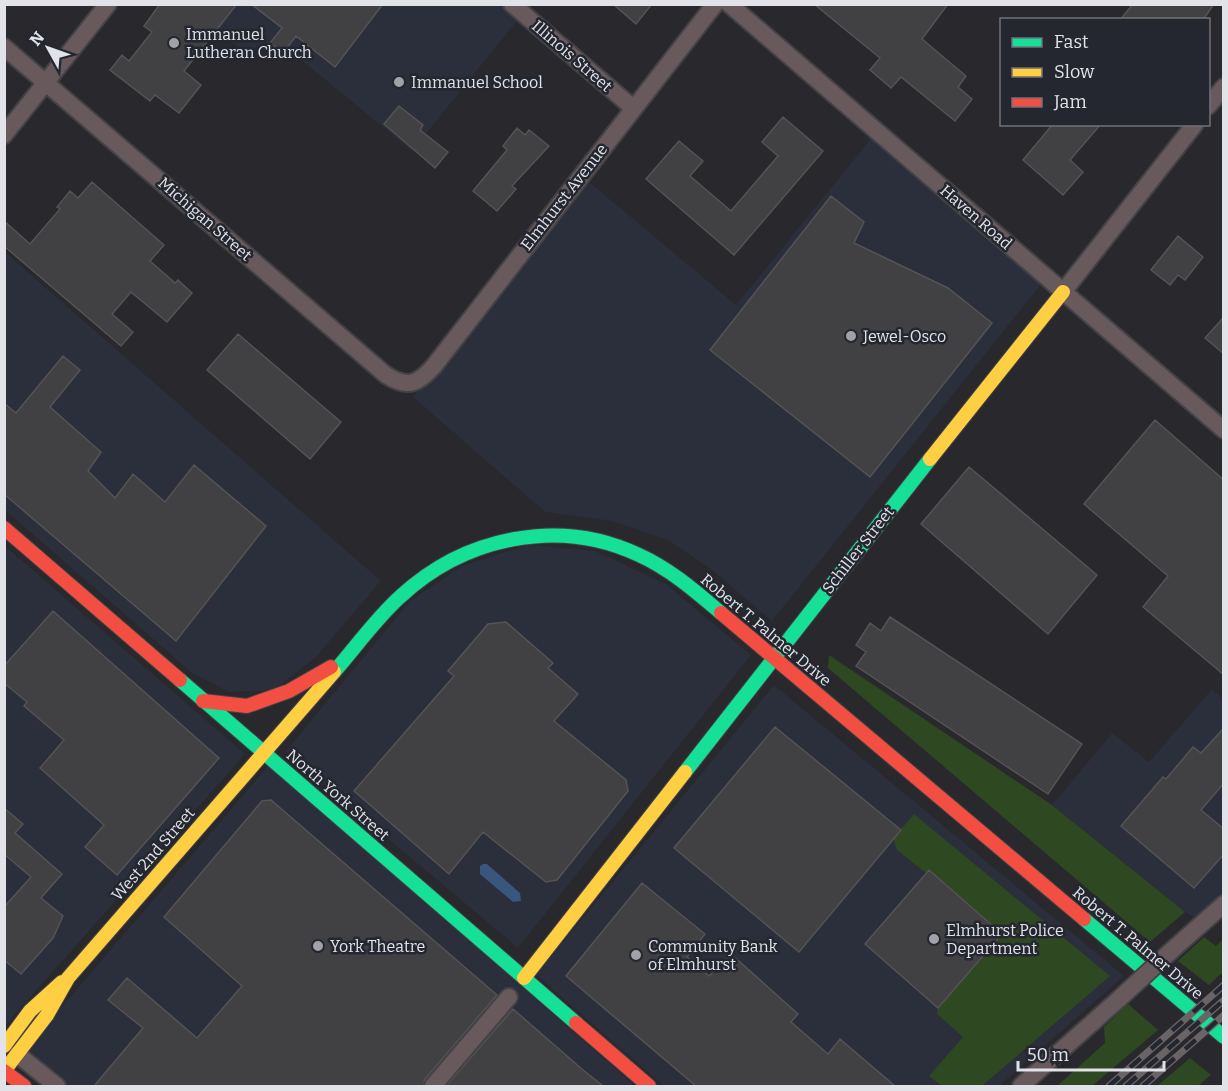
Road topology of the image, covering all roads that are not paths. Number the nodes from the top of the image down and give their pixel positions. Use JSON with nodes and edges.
{"nodes":[{"id":1,"x":108,"y":4,"type":"edge"},
{"id":2,"x":512,"y":4,"type":"edge"},
{"id":3,"x":715,"y":4,"type":"edge"},
{"id":4,"x":729,"y":4,"type":"edge"},
{"id":5,"x":4,"y":47,"type":"edge"},
{"id":6,"x":46,"y":83,"type":"junction"},
{"id":7,"x":1224,"y":87,"type":"edge"},
{"id":8,"x":1210,"y":105,"type":"edge"},
{"id":9,"x":633,"y":108,"type":"junction"},
{"id":10,"x":1193,"y":126,"type":"edge"},
{"id":11,"x":4,"y":135,"type":"edge"},
{"id":12,"x":1063,"y":292,"type":"junction"},
{"id":13,"x":409,"y":383,"type":"joint"},
{"id":14,"x":1224,"y":430,"type":"edge"},
{"id":15,"x":4,"y":528,"type":"edge"},
{"id":16,"x":774,"y":658,"type":"junction"},
{"id":17,"x":345,"y":659,"type":"junction"},
{"id":18,"x":203,"y":701,"type":"junction"},
{"id":19,"x":264,"y":753,"type":"junction"},
{"id":20,"x":1224,"y":904,"type":"edge"},
{"id":21,"x":524,"y":978,"type":"junction"},
{"id":22,"x":509,"y":997,"type":"dead end"},
{"id":23,"x":1224,"y":1037,"type":"edge"},
{"id":24,"x":8,"y":1047,"type":"edge"},
{"id":25,"x":4,"y":1071,"type":"edge"},
{"id":26,"x":24,"y":1086,"type":"edge"},
{"id":27,"x":57,"y":1086,"type":"edge"},
{"id":28,"x":433,"y":1086,"type":"edge"},
{"id":29,"x":649,"y":1086,"type":"edge"},
{"id":30,"x":1021,"y":1086,"type":"edge"}],
"edges":[{"from":1,"to":6,"type":"street"},
{"from":2,"to":9,"type":"street","name":"Illinois Street"},
{"from":3,"to":9,"type":"street","name":"Elmhurst Avenue"},
{"from":4,"to":12,"type":"street","name":"Haven Road"},
{"from":5,"to":6,"type":"street","name":"Michigan Street"},
{"from":6,"to":11,"type":"street"},
{"from":6,"to":13,"type":"street","name":"Michigan Street"},
{"from":7,"to":8,"type":"street"},
{"from":9,"to":13,"type":"street","name":"Elmhurst Avenue"},
{"from":10,"to":12,"type":"street","name":"Schiller Street"},
{"from":12,"to":14,"type":"street","name":"Haven Road"},
{"from":12,"to":16,"type":"street","name":"Schiller Street"},
{"from":15,"to":18,"type":"street","name":"North York Street"},
{"from":16,"to":17,"type":"street","name":"Robert T. Palmer Drive"},
{"from":16,"to":21,"type":"street","name":"Schiller Street"},
{"from":16,"to":23,"type":"street","name":"Robert T. Palmer Drive"},
{"from":17,"to":18,"type":"street"},
{"from":17,"to":19,"type":"street","name":"Robert T. Palmer Drive"},
{"from":18,"to":19,"type":"street","name":"North York Street"},
{"from":19,"to":21,"type":"street","name":"North York Street"},
{"from":19,"to":24,"type":"street","name":"West 2nd Street"},
{"from":20,"to":30,"type":"street","bridge":true},
{"from":21,"to":29,"type":"street","name":"North York Street"},
{"from":22,"to":28,"type":"street"},
{"from":24,"to":25,"type":"street","name":"West 2nd Street"},
{"from":24,"to":27,"type":"street"},
{"from":25,"to":26,"type":"street"}]}
